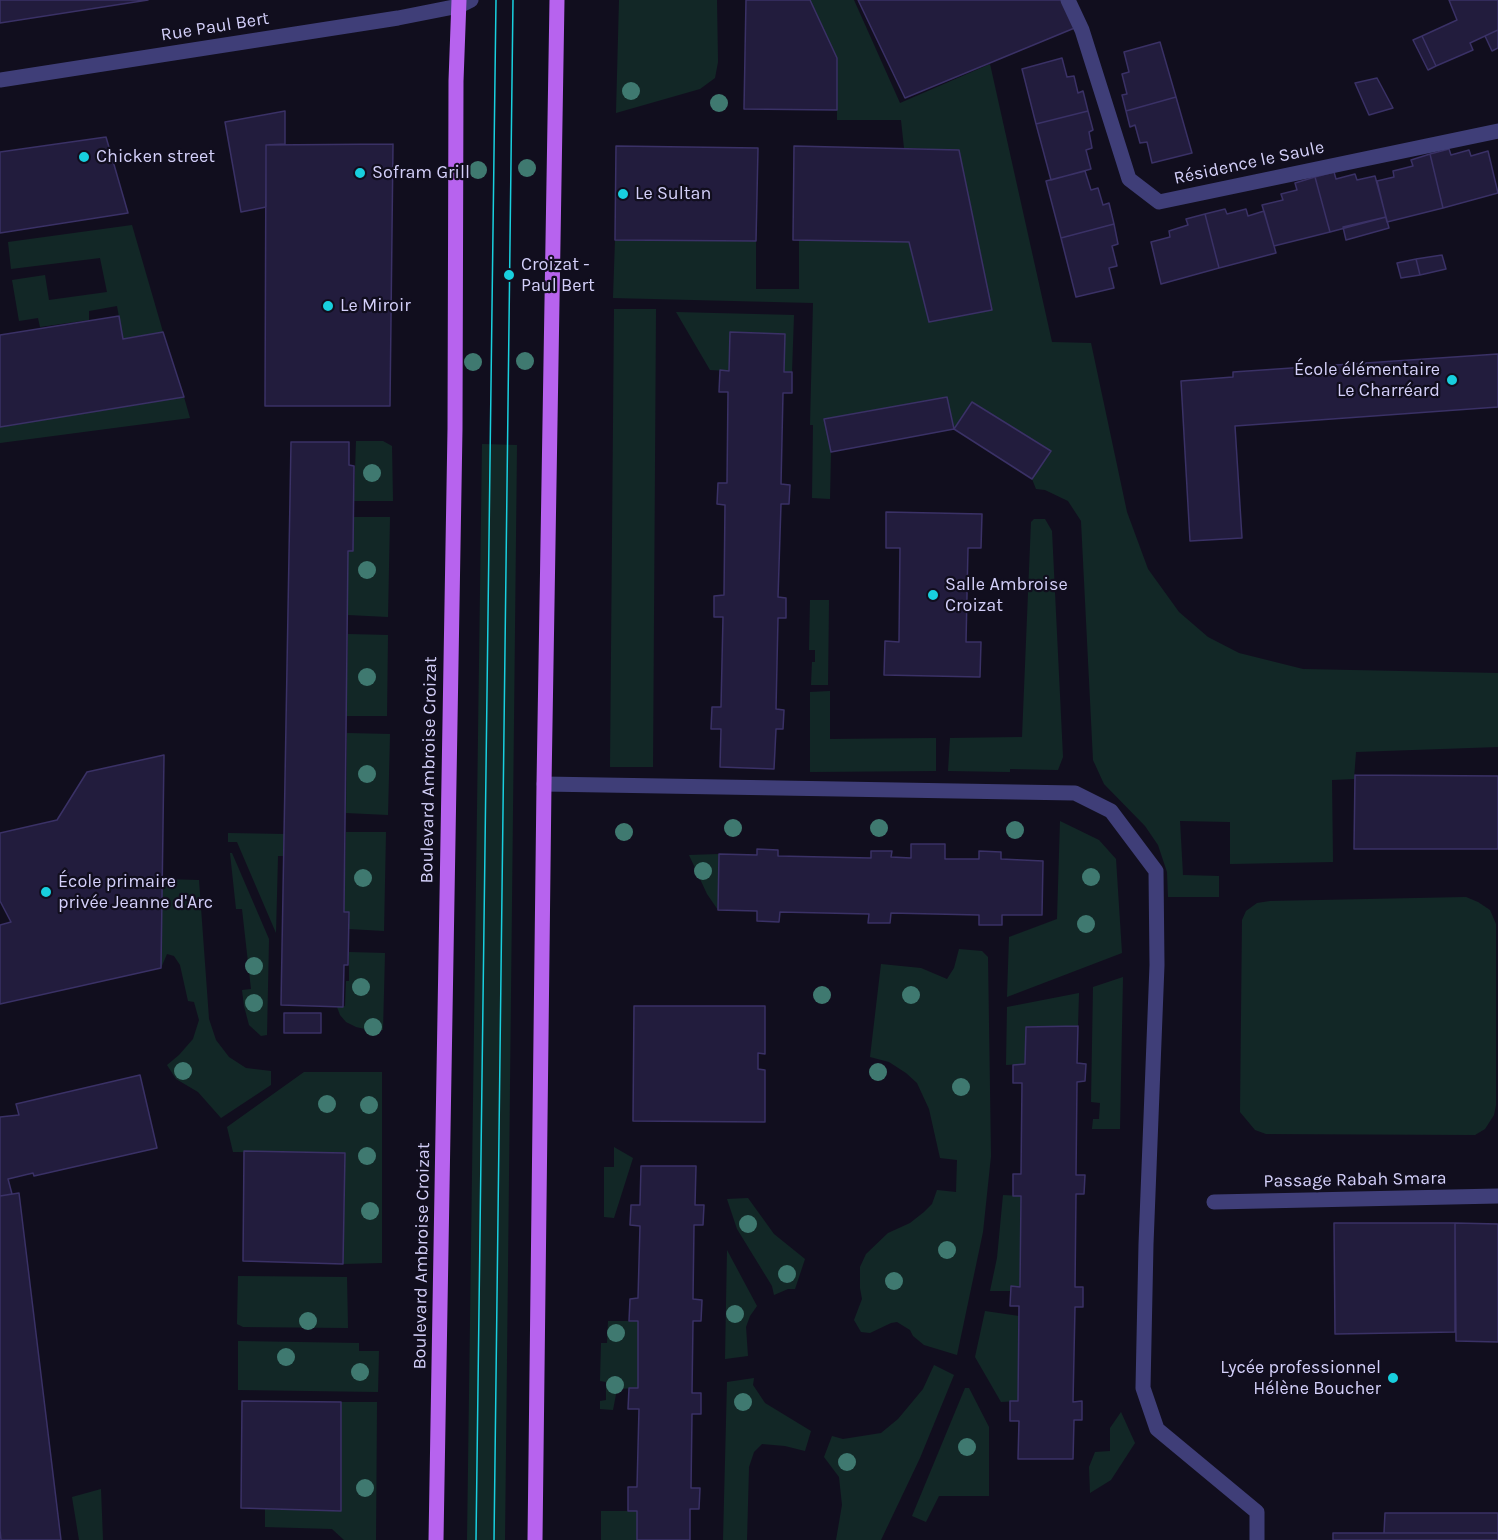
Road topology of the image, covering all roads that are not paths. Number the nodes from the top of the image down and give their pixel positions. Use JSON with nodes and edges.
{"nodes":[{"id":1,"x":557,"y":0,"type":"edge"},
{"id":2,"x":1068,"y":0,"type":"edge"},
{"id":3,"x":463,"y":2,"type":"edge"},
{"id":4,"x":0,"y":80,"type":"edge"},
{"id":5,"x":1498,"y":131,"type":"edge"},
{"id":6,"x":544,"y":783,"type":"junction"},
{"id":7,"x":1498,"y":1196,"type":"edge"},
{"id":8,"x":1214,"y":1203,"type":"dead end"},
{"id":9,"x":436,"y":1540,"type":"edge"},
{"id":10,"x":535,"y":1540,"type":"edge"},
{"id":11,"x":1257,"y":1540,"type":"edge"}],
"edges":[{"from":1,"to":6,"type":"main road"},
{"from":2,"to":5,"type":"street","name":"Résidence le Saule"},
{"from":3,"to":4,"type":"street","name":"Rue Paul Bert"},
{"from":3,"to":9,"type":"main road","name":"Boulevard Ambroise Croizat"},
{"from":6,"to":10,"type":"main road"},
{"from":6,"to":11,"type":"street"},
{"from":7,"to":8,"type":"street","name":"Passage Rabah Smara"}]}
